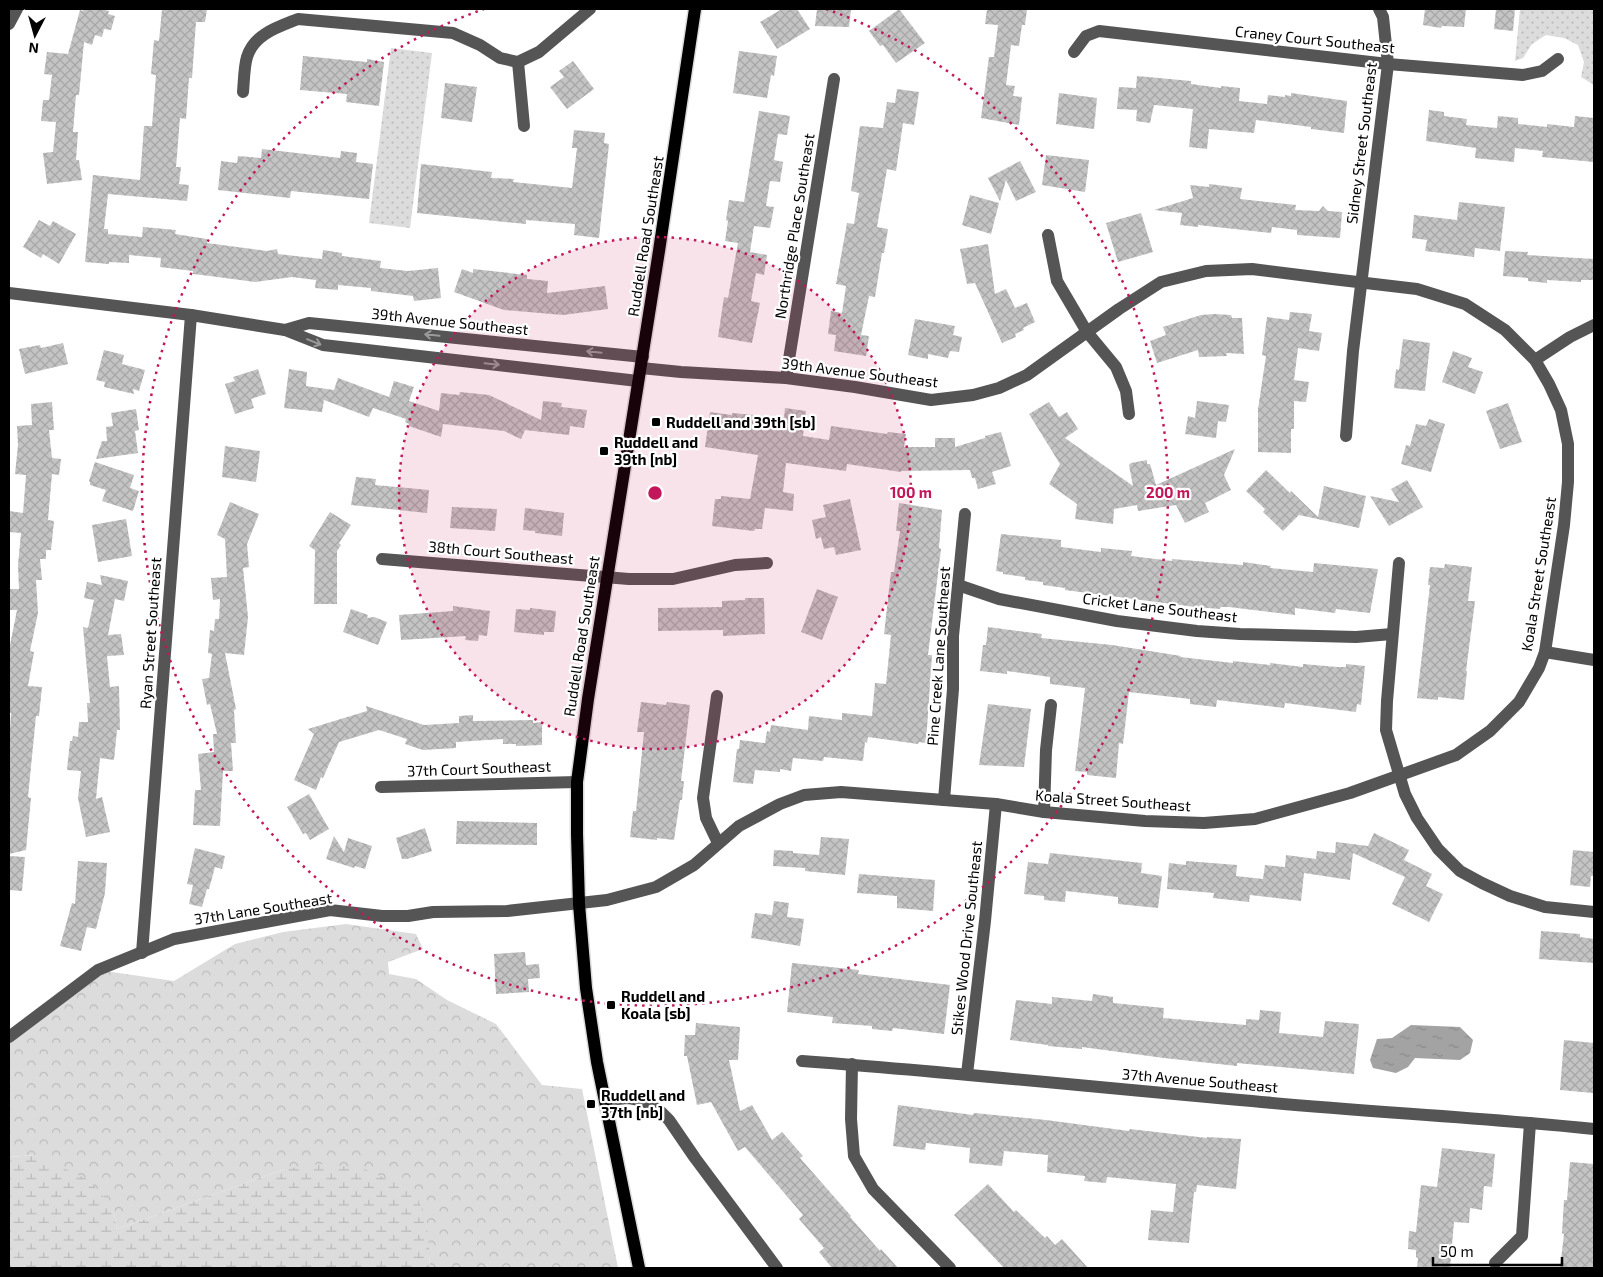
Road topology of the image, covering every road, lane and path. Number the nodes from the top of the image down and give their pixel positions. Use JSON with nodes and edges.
{"nodes":[{"id":1,"x":17,"y":9,"type":"edge"},
{"id":2,"x":590,"y":9,"type":"edge"},
{"id":3,"x":695,"y":9,"type":"edge"},
{"id":4,"x":1379,"y":9,"type":"edge"},
{"id":5,"x":9,"y":24,"type":"edge"},
{"id":6,"x":1074,"y":52,"type":"dead end"},
{"id":7,"x":1558,"y":59,"type":"dead end"},
{"id":8,"x":518,"y":62,"type":"junction"},
{"id":9,"x":1388,"y":64,"type":"junction"},
{"id":10,"x":834,"y":79,"type":"dead end"},
{"id":11,"x":243,"y":92,"type":"dead end"},
{"id":12,"x":524,"y":126,"type":"dead end"},
{"id":13,"x":1048,"y":235,"type":"dead end"},
{"id":14,"x":1361,"y":282,"type":"junction"},
{"id":15,"x":9,"y":293,"type":"edge"},
{"id":16,"x":191,"y":315,"type":"junction"},
{"id":17,"x":1594,"y":325,"type":"edge"},
{"id":18,"x":285,"y":330,"type":"junction"},
{"id":19,"x":1087,"y":332,"type":"junction"},
{"id":20,"x":1535,"y":360,"type":"junction"},
{"id":21,"x":642,"y":362,"type":"junction"},
{"id":22,"x":786,"y":378,"type":"junction"},
{"id":23,"x":638,"y":381,"type":"junction"},
{"id":24,"x":1129,"y":414,"type":"dead end"},
{"id":25,"x":1346,"y":436,"type":"dead end"},
{"id":26,"x":965,"y":514,"type":"dead end"},
{"id":27,"x":382,"y":559,"type":"dead end"},
{"id":28,"x":767,"y":563,"type":"dead end"},
{"id":29,"x":1399,"y":563,"type":"dead end"},
{"id":30,"x":606,"y":577,"type":"junction"},
{"id":31,"x":958,"y":585,"type":"junction"},
{"id":32,"x":1392,"y":634,"type":"junction"},
{"id":33,"x":1545,"y":652,"type":"junction"},
{"id":34,"x":1594,"y":660,"type":"edge"},
{"id":35,"x":717,"y":696,"type":"dead end"},
{"id":36,"x":1051,"y":705,"type":"dead end"},
{"id":37,"x":1399,"y":776,"type":"junction"},
{"id":38,"x":578,"y":782,"type":"junction"},
{"id":39,"x":381,"y":788,"type":"dead end"},
{"id":40,"x":944,"y":800,"type":"junction"},
{"id":41,"x":996,"y":804,"type":"junction"},
{"id":42,"x":1044,"y":812,"type":"junction"},
{"id":43,"x":718,"y":843,"type":"junction"},
{"id":44,"x":579,"y":904,"type":"junction"},
{"id":45,"x":1594,"y":912,"type":"edge"},
{"id":46,"x":142,"y":953,"type":"junction"},
{"id":47,"x":9,"y":1037,"type":"edge"},
{"id":48,"x":802,"y":1061,"type":"dead end"},
{"id":49,"x":852,"y":1064,"type":"junction"},
{"id":50,"x":967,"y":1074,"type":"junction"},
{"id":51,"x":605,"y":1100,"type":"junction"},
{"id":52,"x":1530,"y":1123,"type":"junction"},
{"id":53,"x":1594,"y":1130,"type":"edge"},
{"id":54,"x":1495,"y":1263,"type":"dead end"},
{"id":55,"x":639,"y":1268,"type":"edge"},
{"id":56,"x":777,"y":1268,"type":"edge"},
{"id":57,"x":950,"y":1268,"type":"edge"}],
"edges":[{"from":1,"to":5,"type":"street"},
{"from":2,"to":8,"type":"street"},
{"from":3,"to":21,"type":"main road","name":"Ruddell Road Southeast"},
{"from":4,"to":9,"type":"street","name":"Sidney Street Southeast"},
{"from":6,"to":9,"type":"street","name":"Craney Court Southeast"},
{"from":7,"to":9,"type":"street","name":"Craney Court Southeast"},
{"from":8,"to":11,"type":"street"},
{"from":8,"to":12,"type":"street"},
{"from":9,"to":14,"type":"street","name":"Sidney Street Southeast"},
{"from":10,"to":22,"type":"street","name":"Northridge Place Southeast"},
{"from":13,"to":19,"type":"street"},
{"from":14,"to":19,"type":"street","name":"Koala Street Southeast"},
{"from":14,"to":20,"type":"street","name":"Koala Street Southeast"},
{"from":14,"to":25,"type":"street","name":"Sidney Street Southeast"},
{"from":15,"to":16,"type":"street","name":"39th Avenue Southeast"},
{"from":16,"to":18,"type":"street","name":"39th Avenue Southeast"},
{"from":16,"to":46,"type":"street","name":"Ryan Street Southeast"},
{"from":17,"to":20,"type":"street"},
{"from":21,"to":18,"type":"street","name":"39th Avenue Southeast","one_way":true},
{"from":18,"to":23,"type":"street","name":"39th Avenue Southeast","one_way":true},
{"from":19,"to":22,"type":"street","name":"39th Avenue Southeast"},
{"from":19,"to":24,"type":"street"},
{"from":20,"to":33,"type":"street","name":"Koala Street Southeast"},
{"from":21,"to":22,"type":"street","name":"39th Avenue Southeast"},
{"from":21,"to":23,"type":"main road","name":"Ruddell Road Southeast"},
{"from":23,"to":30,"type":"main road","name":"Ruddell Road Southeast"},
{"from":26,"to":31,"type":"street","name":"Pine Creek Lane Southeast"},
{"from":27,"to":30,"type":"street","name":"38th Court Southeast"},
{"from":28,"to":30,"type":"street","name":"38th Court Southeast"},
{"from":29,"to":32,"type":"street"},
{"from":30,"to":38,"type":"main road","name":"Ruddell Road Southeast"},
{"from":31,"to":32,"type":"street","name":"Cricket Lane Southeast"},
{"from":31,"to":40,"type":"street","name":"Pine Creek Lane Southeast"},
{"from":32,"to":37,"type":"street"},
{"from":33,"to":34,"type":"street"},
{"from":33,"to":37,"type":"street","name":"Koala Street Southeast"},
{"from":35,"to":43,"type":"street"},
{"from":36,"to":42,"type":"street"},
{"from":37,"to":42,"type":"street","name":"Koala Street Southeast"},
{"from":37,"to":45,"type":"street"},
{"from":38,"to":39,"type":"street","name":"37th Court Southeast"},
{"from":38,"to":44,"type":"main road","name":"Ruddell Road Southeast"},
{"from":40,"to":41,"type":"street","name":"Koala Street Southeast"},
{"from":40,"to":43,"type":"street","name":"Koala Street Southeast"},
{"from":41,"to":42,"type":"street","name":"Koala Street Southeast"},
{"from":41,"to":50,"type":"street","name":"Stikes Wood Drive Southeast"},
{"from":43,"to":44,"type":"street","name":"Koala Street Southeast"},
{"from":44,"to":46,"type":"street","name":"37th Lane Southeast"},
{"from":44,"to":51,"type":"main road","name":"Ruddell Road Southeast"},
{"from":46,"to":47,"type":"street","name":"37th Lane Southeast"},
{"from":48,"to":49,"type":"street","name":"37th Avenue Southeast"},
{"from":49,"to":50,"type":"street","name":"37th Avenue Southeast"},
{"from":49,"to":57,"type":"street"},
{"from":50,"to":52,"type":"street","name":"37th Avenue Southeast"},
{"from":51,"to":55,"type":"main road","name":"Ruddell Road Southeast"},
{"from":51,"to":56,"type":"street"},
{"from":52,"to":53,"type":"street","name":"37th Avenue Southeast"},
{"from":52,"to":54,"type":"street"}]}
